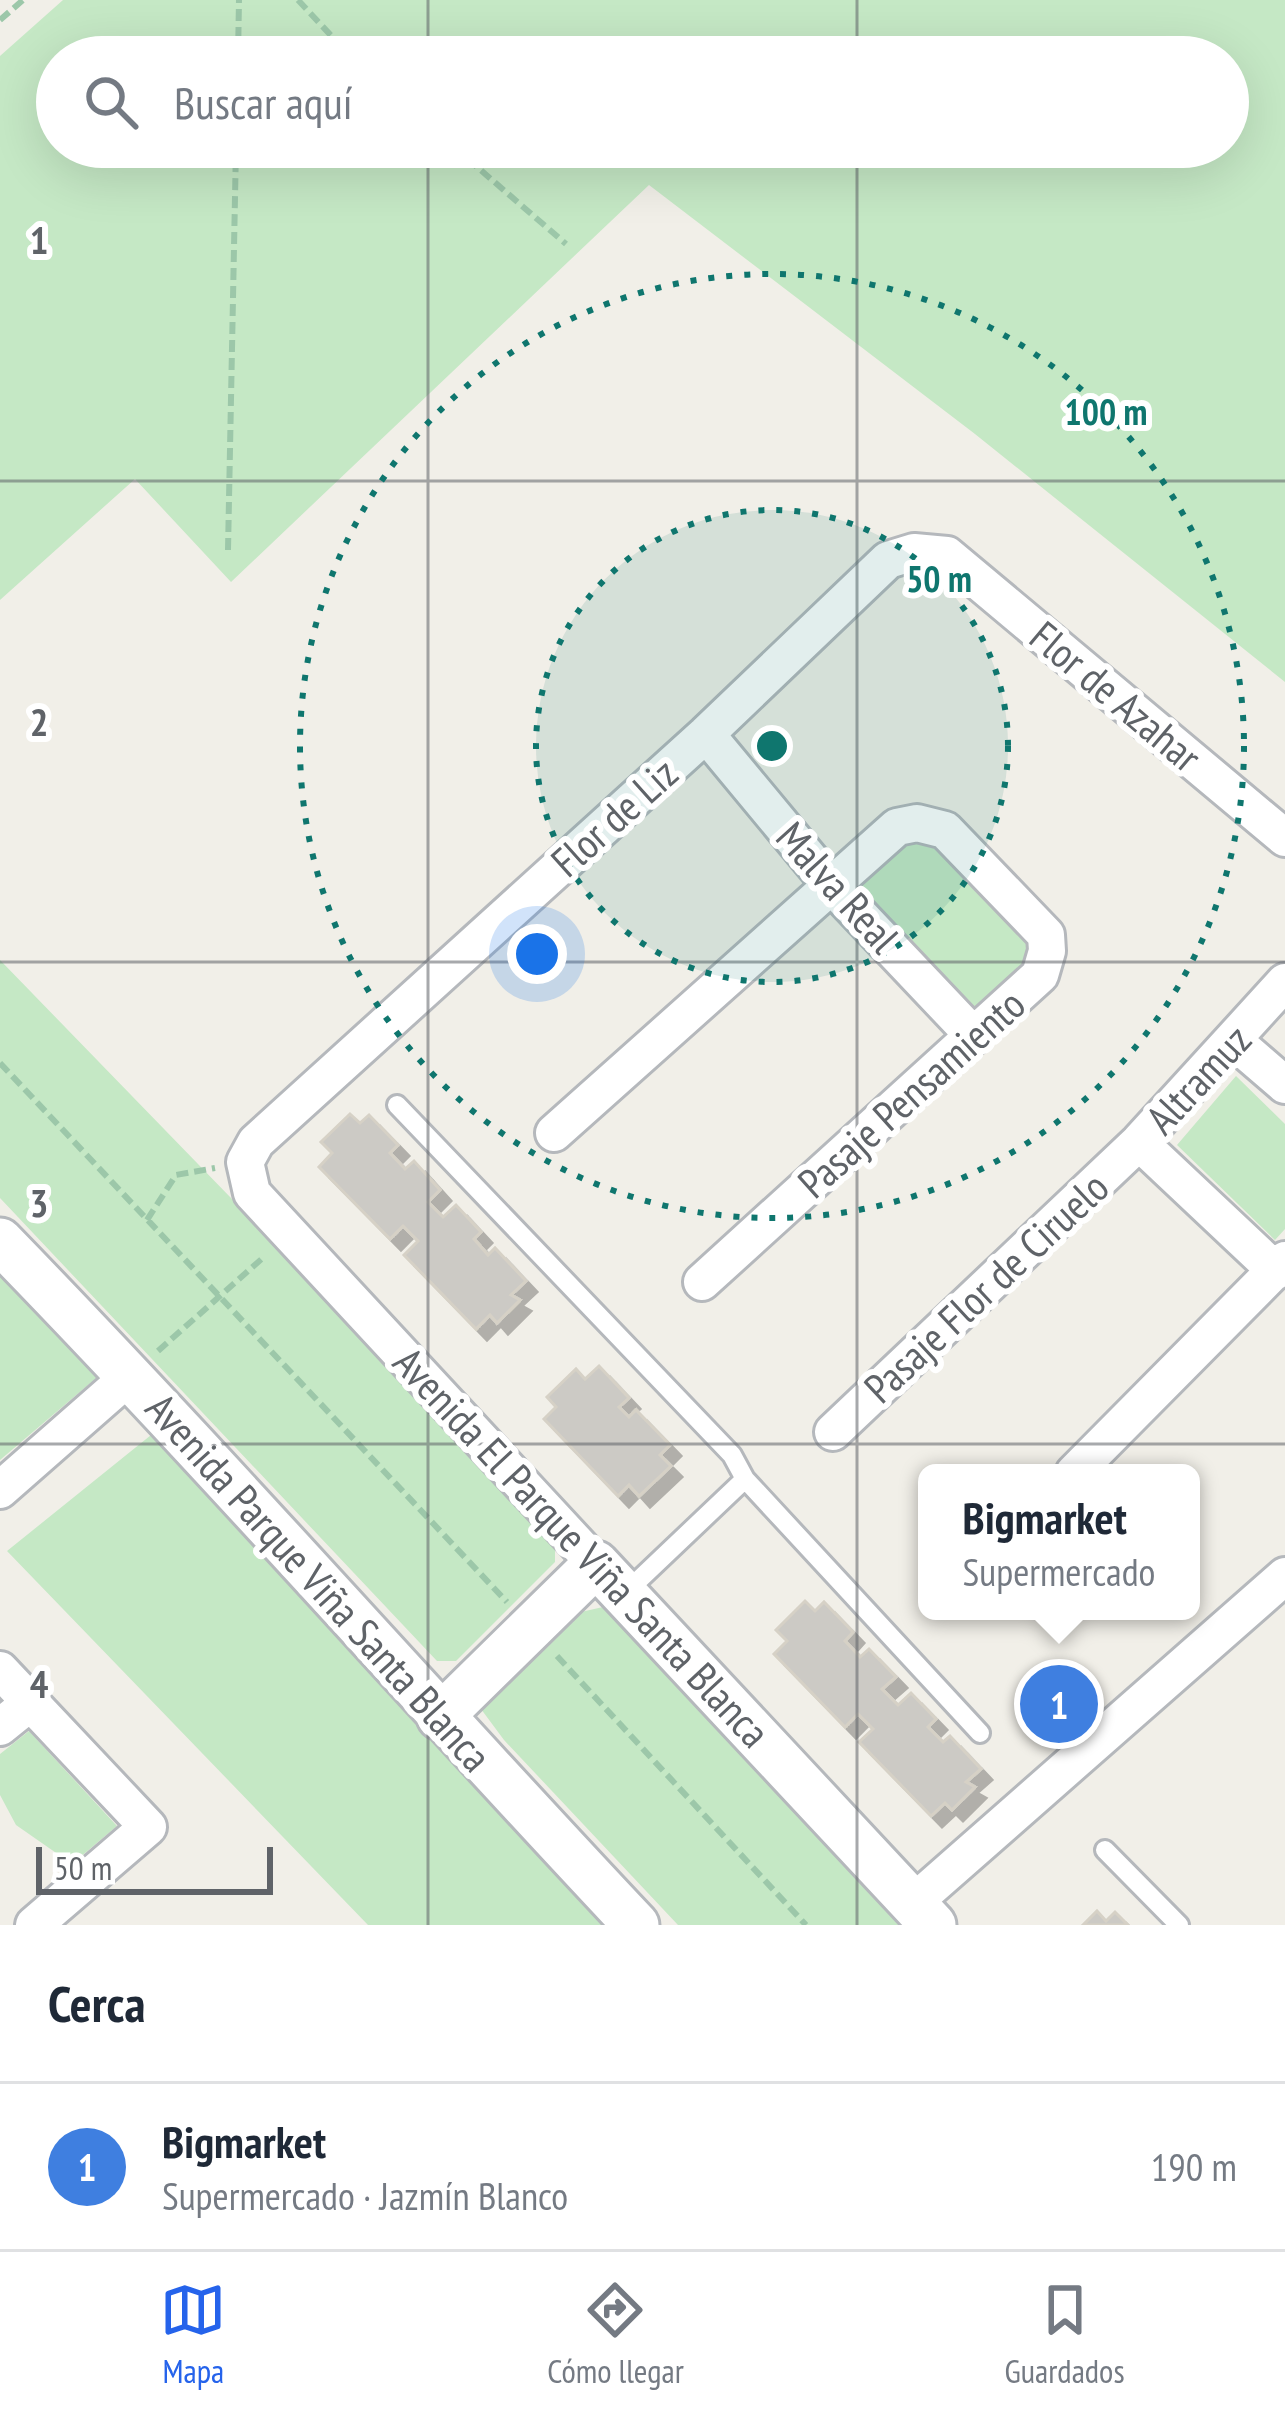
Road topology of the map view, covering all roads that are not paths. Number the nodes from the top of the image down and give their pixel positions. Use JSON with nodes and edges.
{"nodes":[{"id":1,"x":947,"y":555,"type":"joint"},
{"id":2,"x":706,"y":734,"type":"junction"},
{"id":3,"x":1285,"y":838,"type":"edge"},
{"id":4,"x":832,"y":886,"type":"junction"},
{"id":5,"x":1285,"y":982,"type":"edge"},
{"id":6,"x":974,"y":1036,"type":"junction"},
{"id":7,"x":1234,"y":1041,"type":"junction"},
{"id":8,"x":1285,"y":1085,"type":"edge"},
{"id":9,"x":397,"y":1105,"type":"dead end"},
{"id":10,"x":554,"y":1132,"type":"dead end"},
{"id":11,"x":1139,"y":1142,"type":"junction"},
{"id":12,"x":244,"y":1162,"type":"joint"},
{"id":13,"x":0,"y":1240,"type":"edge"},
{"id":14,"x":1281,"y":1265,"type":"edge"},
{"id":15,"x":702,"y":1282,"type":"dead end"},
{"id":16,"x":131,"y":1375,"type":"junction"},
{"id":17,"x":833,"y":1432,"type":"dead end"},
{"id":18,"x":1084,"y":1464,"type":"edge"},
{"id":19,"x":745,"y":1479,"type":"junction"},
{"id":20,"x":0,"y":1490,"type":"edge"},
{"id":21,"x":1285,"y":1576,"type":"edge"},
{"id":22,"x":610,"y":1579,"type":"junction"},
{"id":23,"x":0,"y":1670,"type":"edge"},
{"id":24,"x":31,"y":1702,"type":"junction"},
{"id":25,"x":440,"y":1717,"type":"junction"},
{"id":26,"x":0,"y":1727,"type":"edge"},
{"id":27,"x":980,"y":1733,"type":"dead end"},
{"id":28,"x":1105,"y":1850,"type":"dead end"},
{"id":29,"x":923,"y":1914,"type":"edge"},
{"id":30,"x":34,"y":1925,"type":"edge"},
{"id":31,"x":636,"y":1925,"type":"edge"},
{"id":32,"x":1179,"y":1925,"type":"edge"}],
"edges":[{"from":1,"to":2,"type":"street","name":"Flor de Liz"},
{"from":1,"to":3,"type":"street","name":"Flor de Azahar"},
{"from":2,"to":4,"type":"street","name":"Malva Real"},
{"from":2,"to":12,"type":"street","name":"Flor de Liz"},
{"from":4,"to":6,"type":"street","name":"Malva Real"},
{"from":4,"to":6,"type":"street","name":"Pasaje Pensamiento"},
{"from":4,"to":10,"type":"street"},
{"from":5,"to":7,"type":"street","name":"Altramuz"},
{"from":6,"to":15,"type":"street","name":"Pasaje Pensamiento"},
{"from":7,"to":8,"type":"street"},
{"from":7,"to":11,"type":"street","name":"Altramuz"},
{"from":9,"to":19,"type":"lane"},
{"from":11,"to":14,"type":"street","name":"Altramuz"},
{"from":11,"to":17,"type":"street","name":"Pasaje Flor de Ciruelo"},
{"from":12,"to":22,"type":"street","name":"Avenida El Parque Viña Santa Blanca"},
{"from":13,"to":16,"type":"street","name":"Avenida Parque Viña Santa Blanca"},
{"from":14,"to":18,"type":"street"},
{"from":16,"to":20,"type":"street"},
{"from":16,"to":25,"type":"street","name":"Avenida Parque Viña Santa Blanca"},
{"from":19,"to":22,"type":"lane"},
{"from":19,"to":27,"type":"lane"},
{"from":21,"to":29,"type":"street"},
{"from":22,"to":25,"type":"street"},
{"from":22,"to":29,"type":"street","name":"Avenida El Parque Viña Santa Blanca"},
{"from":23,"to":24,"type":"street"},
{"from":24,"to":26,"type":"street"},
{"from":24,"to":30,"type":"street"},
{"from":25,"to":31,"type":"street","name":"Avenida Parque Viña Santa Blanca"},
{"from":28,"to":32,"type":"lane"}]}
